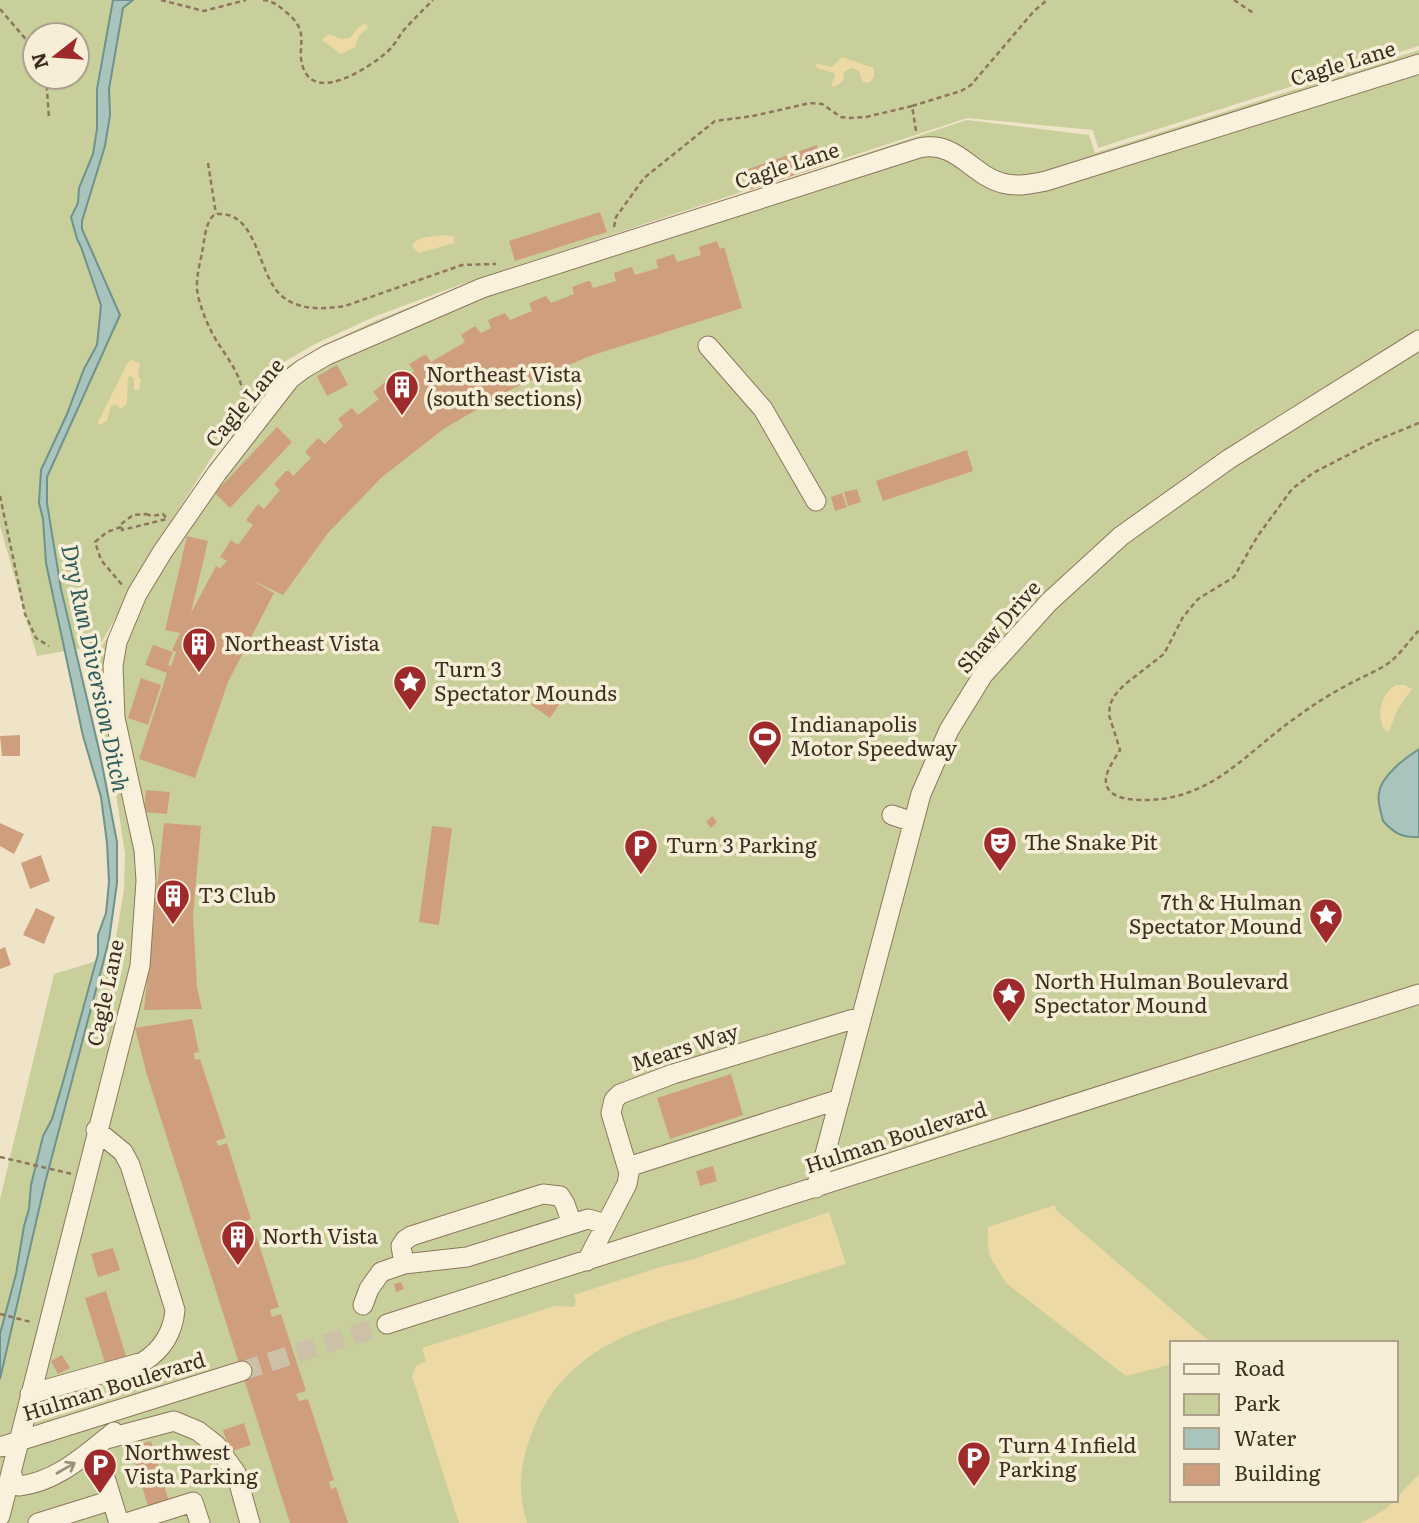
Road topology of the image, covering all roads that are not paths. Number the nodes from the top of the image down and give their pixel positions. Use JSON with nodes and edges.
{"nodes":[{"id":1,"x":1419,"y":64,"type":"edge"},
{"id":2,"x":1419,"y":340,"type":"edge"},
{"id":3,"x":708,"y":346,"type":"dead end"},
{"id":4,"x":816,"y":501,"type":"dead end"},
{"id":5,"x":892,"y":815,"type":"dead end"},
{"id":6,"x":913,"y":822,"type":"junction"},
{"id":7,"x":1419,"y":994,"type":"edge"},
{"id":8,"x":860,"y":1017,"type":"junction"},
{"id":9,"x":839,"y":1099,"type":"junction"},
{"id":10,"x":96,"y":1130,"type":"junction"},
{"id":11,"x":628,"y":1167,"type":"junction"},
{"id":12,"x":816,"y":1188,"type":"junction"},
{"id":13,"x":572,"y":1224,"type":"junction"},
{"id":14,"x":606,"y":1224,"type":"junction"},
{"id":15,"x":587,"y":1261,"type":"junction"},
{"id":16,"x":404,"y":1264,"type":"junction"},
{"id":17,"x":363,"y":1306,"type":"dead end"},
{"id":18,"x":387,"y":1324,"type":"tunnel mouth"},
{"id":19,"x":242,"y":1371,"type":"tunnel mouth"},
{"id":20,"x":30,"y":1394,"type":"junction"},
{"id":21,"x":167,"y":1394,"type":"junction"},
{"id":22,"x":101,"y":1443,"type":"junction"},
{"id":23,"x":8,"y":1444,"type":"edge"},
{"id":24,"x":11,"y":1472,"type":"junction"},
{"id":25,"x":112,"y":1500,"type":"junction"},
{"id":26,"x":0,"y":1516,"type":"edge"},
{"id":27,"x":38,"y":1523,"type":"edge"},
{"id":28,"x":119,"y":1523,"type":"edge"},
{"id":29,"x":126,"y":1523,"type":"edge"},
{"id":30,"x":200,"y":1523,"type":"edge"},
{"id":31,"x":250,"y":1523,"type":"edge"}],
"edges":[{"from":1,"to":10,"type":"street","name":"Cagle Lane"},
{"from":2,"to":6,"type":"street","name":"Shaw Drive"},
{"from":3,"to":4,"type":"street"},
{"from":5,"to":6,"type":"street"},
{"from":6,"to":8,"type":"street","name":"Shaw Drive"},
{"from":7,"to":12,"type":"street","name":"Hulman Boulevard"},
{"from":8,"to":9,"type":"street","name":"Shaw Drive"},
{"from":8,"to":11,"type":"street","name":"Mears Way"},
{"from":9,"to":11,"type":"street"},
{"from":9,"to":12,"type":"street","name":"Shaw Drive"},
{"from":10,"to":20,"type":"street","name":"Cagle Lane"},
{"from":10,"to":20,"type":"street"},
{"from":11,"to":14,"type":"street"},
{"from":12,"to":15,"type":"street","name":"Hulman Boulevard"},
{"from":13,"to":14,"type":"street"},
{"from":13,"to":16,"type":"street"},
{"from":13,"to":16,"type":"street"},
{"from":14,"to":15,"type":"street"},
{"from":15,"to":18,"type":"street","name":"Hulman Boulevard"},
{"from":16,"to":17,"type":"street"},
{"from":19,"to":21,"type":"street","name":"Hulman Boulevard"},
{"from":20,"to":23,"type":"street","name":"Cagle Lane"},
{"from":21,"to":22,"type":"street"},
{"from":21,"to":23,"type":"street","name":"Hulman Boulevard"},
{"from":24,"to":22,"type":"street","one_way":true},
{"from":22,"to":25,"type":"street"},
{"from":22,"to":31,"type":"street"},
{"from":23,"to":24,"type":"street","name":"Cagle Lane"},
{"from":24,"to":26,"type":"street","name":"Cagle Lane"},
{"from":25,"to":27,"type":"street"},
{"from":25,"to":28,"type":"street"},
{"from":29,"to":30,"type":"street"}]}
